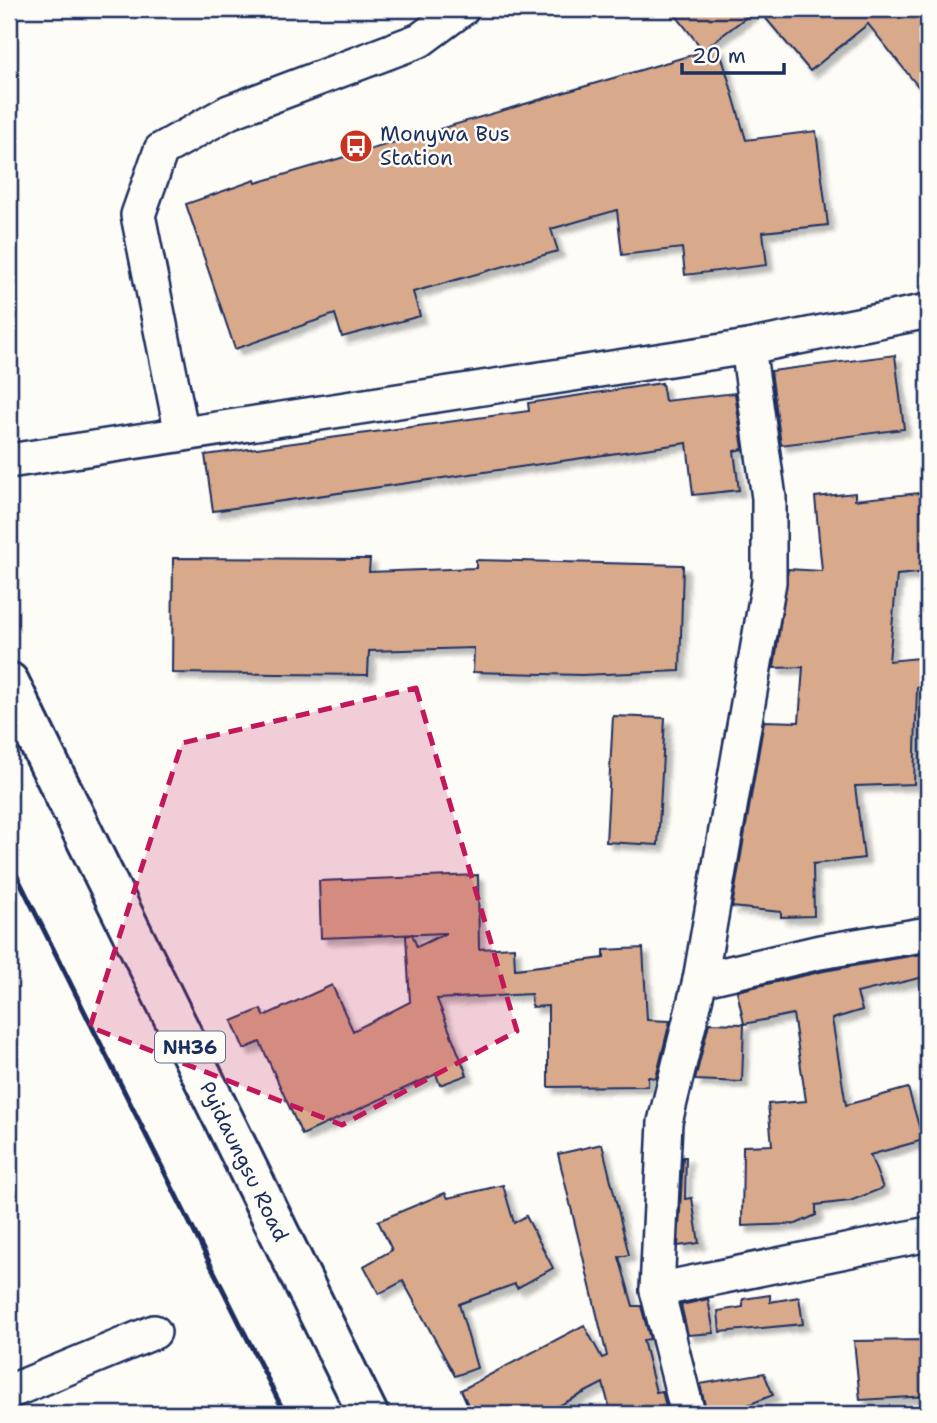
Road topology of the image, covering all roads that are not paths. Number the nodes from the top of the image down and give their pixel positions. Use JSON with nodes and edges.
{"nodes":[{"id":1,"x":462,"y":9,"type":"edge"},
{"id":2,"x":928,"y":311,"type":"edge"},
{"id":3,"x":748,"y":347,"type":"junction"},
{"id":4,"x":182,"y":435,"type":"junction"},
{"id":5,"x":9,"y":461,"type":"edge"},
{"id":6,"x":9,"y":682,"type":"edge"},
{"id":7,"x":928,"y":934,"type":"edge"},
{"id":8,"x":700,"y":980,"type":"junction"},
{"id":9,"x":928,"y":1234,"type":"edge"},
{"id":10,"x":657,"y":1290,"type":"junction"},
{"id":11,"x":153,"y":1332,"type":"dead end"},
{"id":12,"x":9,"y":1392,"type":"edge"},
{"id":13,"x":368,"y":1414,"type":"edge"},
{"id":14,"x":688,"y":1414,"type":"edge"}],
"edges":[{"from":1,"to":4,"type":"street"},
{"from":2,"to":3,"type":"street"},
{"from":3,"to":4,"type":"street"},
{"from":3,"to":8,"type":"street"},
{"from":4,"to":5,"type":"street"},
{"from":6,"to":13,"type":"highway","name":"Pyidaungsu Road","number":"NH36"},
{"from":7,"to":8,"type":"street"},
{"from":8,"to":10,"type":"street"},
{"from":9,"to":10,"type":"street"},
{"from":10,"to":14,"type":"street"},
{"from":11,"to":12,"type":"street"}]}
